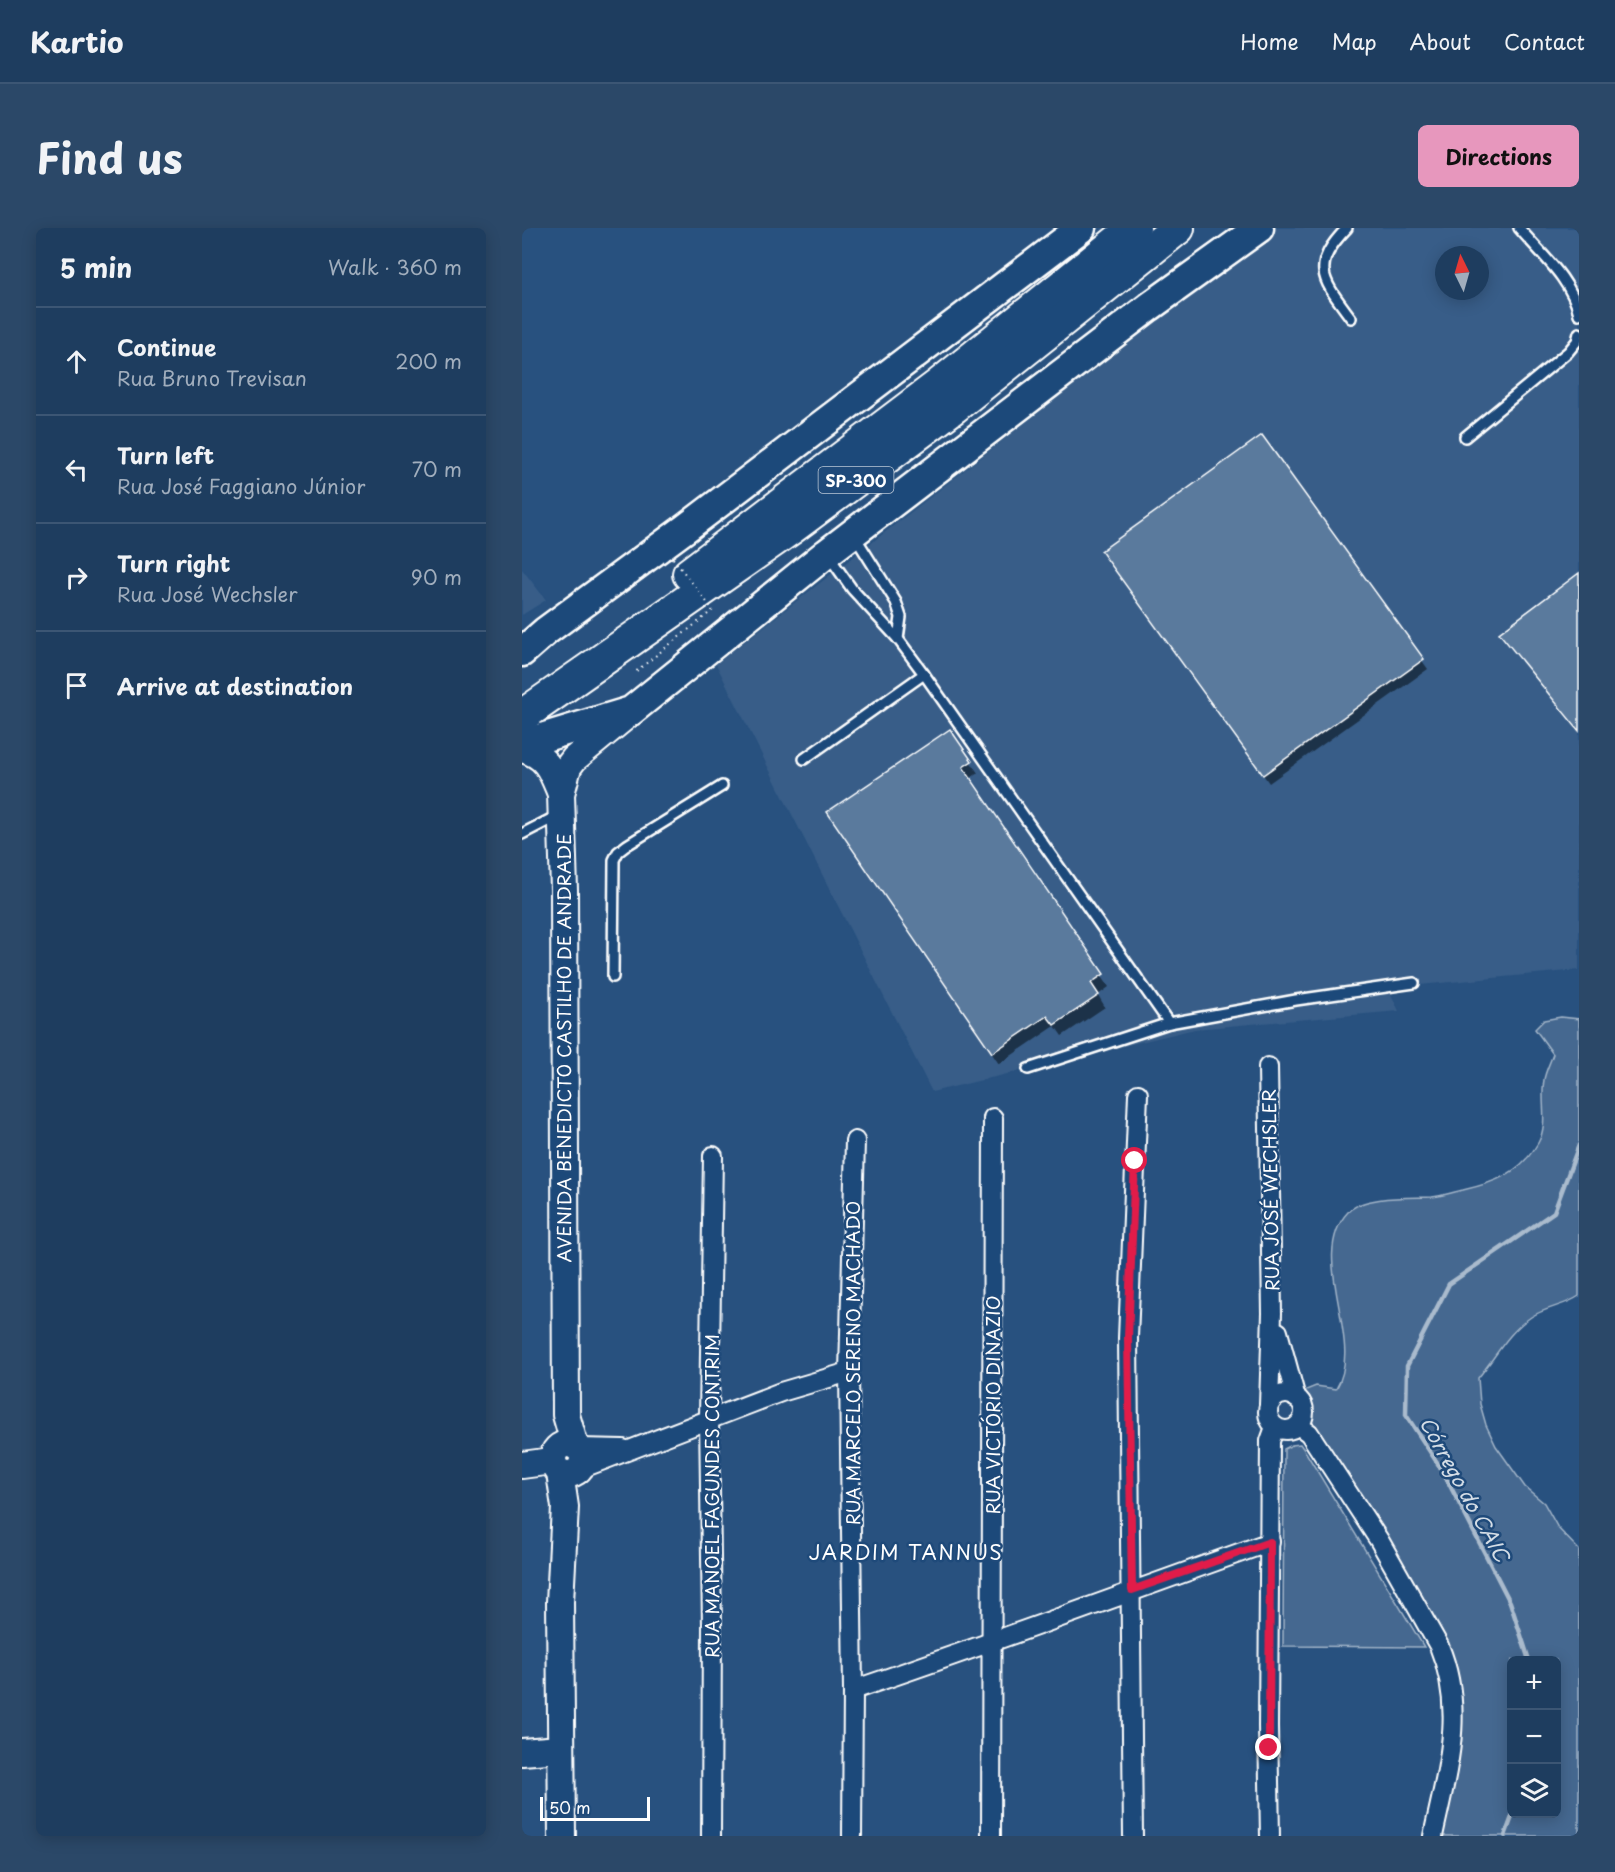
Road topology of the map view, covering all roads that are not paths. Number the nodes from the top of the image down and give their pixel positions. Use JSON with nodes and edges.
{"nodes":[{"id":1,"x":1081,"y":228,"type":"edge"},
{"id":2,"x":1134,"y":228,"type":"edge"},
{"id":3,"x":1178,"y":228,"type":"edge"},
{"id":4,"x":1259,"y":228,"type":"edge"},
{"id":5,"x":1347,"y":228,"type":"edge"},
{"id":6,"x":1519,"y":228,"type":"edge"},
{"id":7,"x":1579,"y":314,"type":"edge"},
{"id":8,"x":1351,"y":318,"type":"dead end"},
{"id":9,"x":1579,"y":333,"type":"edge"},
{"id":10,"x":1465,"y":438,"type":"dead end"},
{"id":11,"x":853,"y":534,"type":"junction"},
{"id":12,"x":827,"y":553,"type":"junction"},
{"id":13,"x":898,"y":639,"type":"junction"},
{"id":14,"x":522,"y":652,"type":"edge"},
{"id":15,"x":924,"y":674,"type":"junction"},
{"id":16,"x":522,"y":691,"type":"edge"},
{"id":17,"x":631,"y":711,"type":"junction"},
{"id":18,"x":522,"y":716,"type":"edge"},
{"id":19,"x":522,"y":744,"type":"edge"},
{"id":20,"x":522,"y":749,"type":"edge"},
{"id":21,"x":804,"y":759,"type":"dead end"},
{"id":22,"x":722,"y":786,"type":"dead end"},
{"id":23,"x":561,"y":804,"type":"junction"},
{"id":24,"x":522,"y":834,"type":"edge"},
{"id":25,"x":613,"y":977,"type":"dead end"},
{"id":26,"x":1414,"y":982,"type":"dead end"},
{"id":27,"x":1169,"y":1023,"type":"junction"},
{"id":28,"x":1268,"y":1067,"type":"dead end"},
{"id":29,"x":1028,"y":1069,"type":"dead end"},
{"id":30,"x":1138,"y":1094,"type":"dead end"},
{"id":31,"x":993,"y":1118,"type":"dead end"},
{"id":32,"x":855,"y":1141,"type":"dead end"},
{"id":33,"x":713,"y":1156,"type":"dead end"},
{"id":34,"x":1272,"y":1313,"type":"junction"},
{"id":35,"x":849,"y":1372,"type":"junction"},
{"id":36,"x":1296,"y":1398,"type":"junction"},
{"id":37,"x":1269,"y":1405,"type":"junction"},
{"id":38,"x":709,"y":1418,"type":"junction"},
{"id":39,"x":1298,"y":1425,"type":"junction"},
{"id":40,"x":1275,"y":1427,"type":"junction"},
{"id":41,"x":568,"y":1460,"type":"junction"},
{"id":42,"x":522,"y":1465,"type":"edge"},
{"id":43,"x":1270,"y":1542,"type":"junction"},
{"id":44,"x":1132,"y":1590,"type":"junction"},
{"id":45,"x":991,"y":1643,"type":"junction"},
{"id":46,"x":854,"y":1690,"type":"junction"},
{"id":47,"x":560,"y":1749,"type":"junction"},
{"id":48,"x":522,"y":1752,"type":"edge"},
{"id":49,"x":562,"y":1836,"type":"edge"},
{"id":50,"x":711,"y":1836,"type":"edge"},
{"id":51,"x":852,"y":1836,"type":"edge"},
{"id":52,"x":991,"y":1836,"type":"edge"},
{"id":53,"x":1133,"y":1836,"type":"edge"},
{"id":54,"x":1270,"y":1836,"type":"edge"},
{"id":55,"x":1433,"y":1836,"type":"edge"}],
"edges":[{"from":1,"to":14,"type":"main road"},
{"from":2,"to":16,"type":"highway","number":"SP-300"},
{"from":3,"to":18,"type":"highway","number":"SP-300"},
{"from":4,"to":11,"type":"main road"},
{"from":5,"to":8,"type":"lane"},
{"from":6,"to":7,"type":"lane"},
{"from":9,"to":10,"type":"lane"},
{"from":11,"to":12,"type":"main road"},
{"from":11,"to":13,"type":"lane"},
{"from":12,"to":13,"type":"lane"},
{"from":12,"to":17,"type":"main road"},
{"from":13,"to":15,"type":"lane"},
{"from":15,"to":21,"type":"lane"},
{"from":15,"to":27,"type":"lane"},
{"from":17,"to":19,"type":"main road"},
{"from":17,"to":23,"type":"main road","name":"AVENIDA BENEDICTO CASTILHO DE ANDRADE"},
{"from":20,"to":23,"type":"main road"},
{"from":22,"to":25,"type":"lane"},
{"from":23,"to":24,"type":"lane"},
{"from":23,"to":41,"type":"main road","name":"AVENIDA BENEDICTO CASTILHO DE ANDRADE"},
{"from":26,"to":27,"type":"lane"},
{"from":27,"to":29,"type":"lane"},
{"from":28,"to":34,"type":"street","name":"RUA JOSÉ WECHSLER"},
{"from":30,"to":44,"type":"street"},
{"from":31,"to":45,"type":"street","name":"RUA VICTÓRIO DINAZIO"},
{"from":32,"to":35,"type":"street","name":"RUA MARCELO SERENO MACHADO"},
{"from":33,"to":38,"type":"street","name":"RUA MANOEL FAGUNDES CONTRIM"},
{"from":34,"to":36,"type":"street","name":"RUA JOSÉ WECHSLER"},
{"from":34,"to":37,"type":"street","name":"RUA JOSÉ WECHSLER"},
{"from":35,"to":38,"type":"street"},
{"from":35,"to":46,"type":"street","name":"RUA MARCELO SERENO MACHADO"},
{"from":36,"to":37,"type":"street"},
{"from":36,"to":39,"type":"street"},
{"from":37,"to":40,"type":"street"},
{"from":38,"to":41,"type":"street"},
{"from":38,"to":50,"type":"street","name":"RUA MANOEL FAGUNDES CONTRIM"},
{"from":39,"to":40,"type":"street"},
{"from":39,"to":55,"type":"street"},
{"from":40,"to":43,"type":"street"},
{"from":41,"to":42,"type":"main road"},
{"from":41,"to":47,"type":"main road"},
{"from":43,"to":44,"type":"street"},
{"from":43,"to":54,"type":"street"},
{"from":44,"to":45,"type":"street"},
{"from":44,"to":53,"type":"street"},
{"from":45,"to":46,"type":"street"},
{"from":45,"to":52,"type":"street","name":"RUA VICTÓRIO DINAZIO"},
{"from":46,"to":51,"type":"street","name":"RUA MARCELO SERENO MACHADO"},
{"from":47,"to":48,"type":"main road"},
{"from":47,"to":49,"type":"main road"}]}
